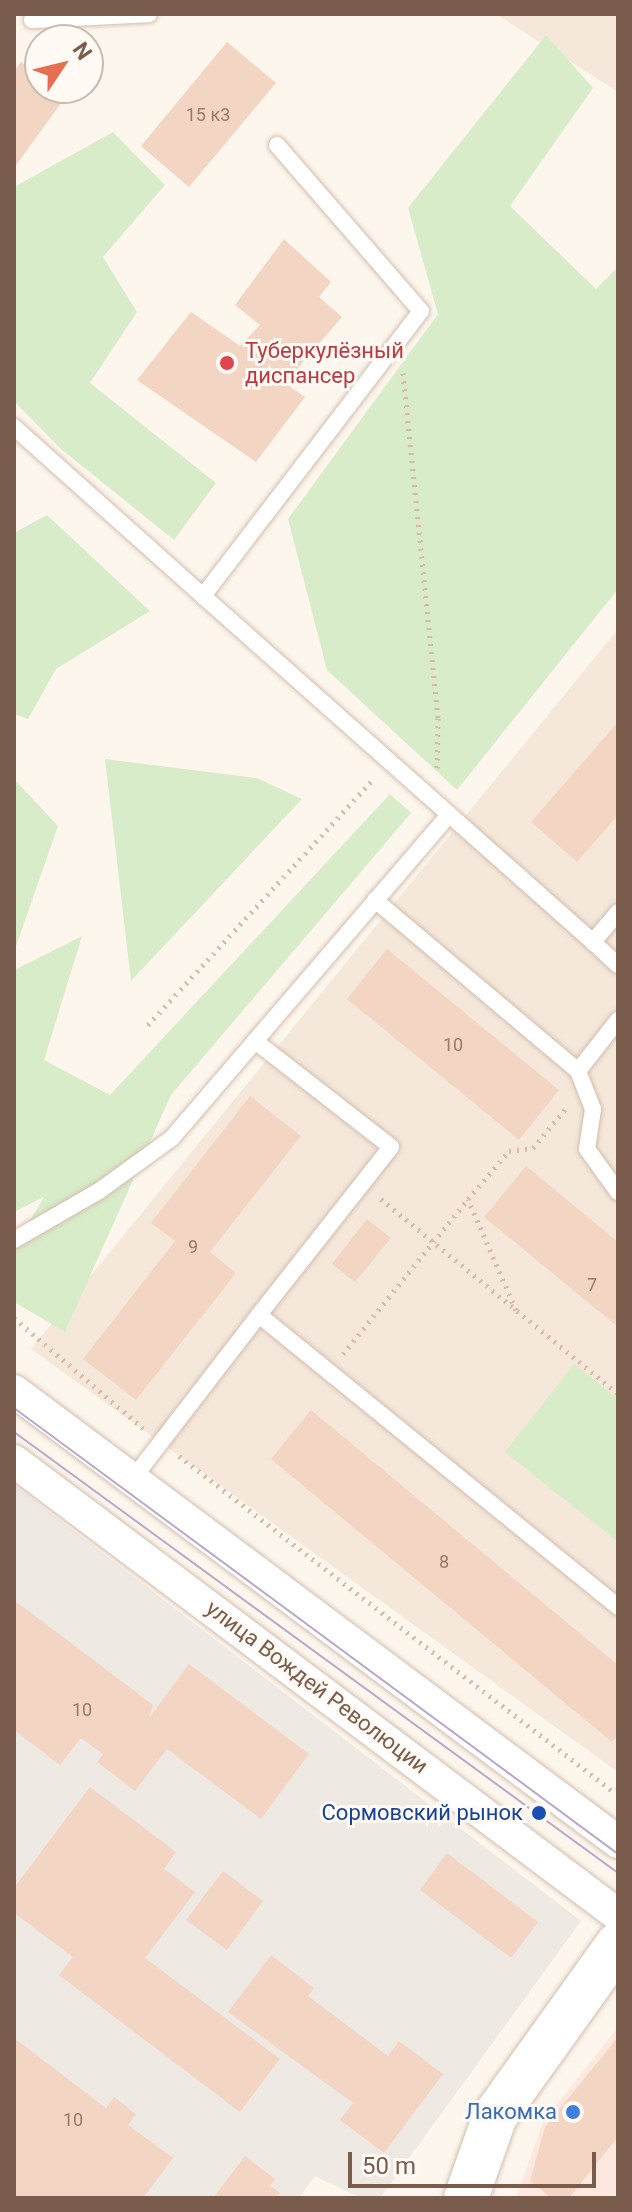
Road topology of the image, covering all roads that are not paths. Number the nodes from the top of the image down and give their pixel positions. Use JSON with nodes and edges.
{"nodes":[{"id":1,"x":149,"y":14,"type":"edge"},
{"id":2,"x":32,"y":20,"type":"dead end"},
{"id":3,"x":277,"y":145,"type":"dead end"},
{"id":4,"x":14,"y":427,"type":"edge"},
{"id":5,"x":203,"y":596,"type":"junction"},
{"id":6,"x":442,"y":812,"type":"junction"},
{"id":7,"x":375,"y":900,"type":"junction"},
{"id":8,"x":618,"y":912,"type":"edge"},
{"id":9,"x":593,"y":942,"type":"junction"},
{"id":10,"x":618,"y":965,"type":"edge"},
{"id":11,"x":618,"y":1020,"type":"edge"},
{"id":12,"x":255,"y":1041,"type":"junction"},
{"id":13,"x":581,"y":1078,"type":"junction"},
{"id":14,"x":618,"y":1192,"type":"edge"},
{"id":15,"x":14,"y":1240,"type":"edge"},
{"id":16,"x":259,"y":1315,"type":"junction"},
{"id":17,"x":14,"y":1391,"type":"edge"},
{"id":18,"x":14,"y":1461,"type":"edge"},
{"id":19,"x":131,"y":1481,"type":"junction"},
{"id":20,"x":618,"y":1607,"type":"edge"},
{"id":21,"x":618,"y":1842,"type":"edge"},
{"id":22,"x":618,"y":1915,"type":"edge"},
{"id":23,"x":618,"y":1944,"type":"edge"},
{"id":24,"x":466,"y":2198,"type":"edge"}],
"edges":[{"from":1,"to":2,"type":"lane"},
{"from":3,"to":5,"type":"lane"},
{"from":4,"to":5,"type":"lane"},
{"from":5,"to":6,"type":"lane"},
{"from":6,"to":7,"type":"lane"},
{"from":6,"to":9,"type":"lane"},
{"from":7,"to":12,"type":"lane"},
{"from":7,"to":13,"type":"lane"},
{"from":8,"to":9,"type":"lane"},
{"from":9,"to":10,"type":"lane"},
{"from":11,"to":13,"type":"lane"},
{"from":12,"to":15,"type":"lane"},
{"from":12,"to":16,"type":"lane"},
{"from":13,"to":14,"type":"lane"},
{"from":16,"to":19,"type":"lane"},
{"from":16,"to":20,"type":"lane"},
{"from":17,"to":19,"type":"street"},
{"from":18,"to":22,"type":"street","name":"улица Вождей Революции"},
{"from":19,"to":21,"type":"street"},
{"from":23,"to":24,"type":"street"}]}
